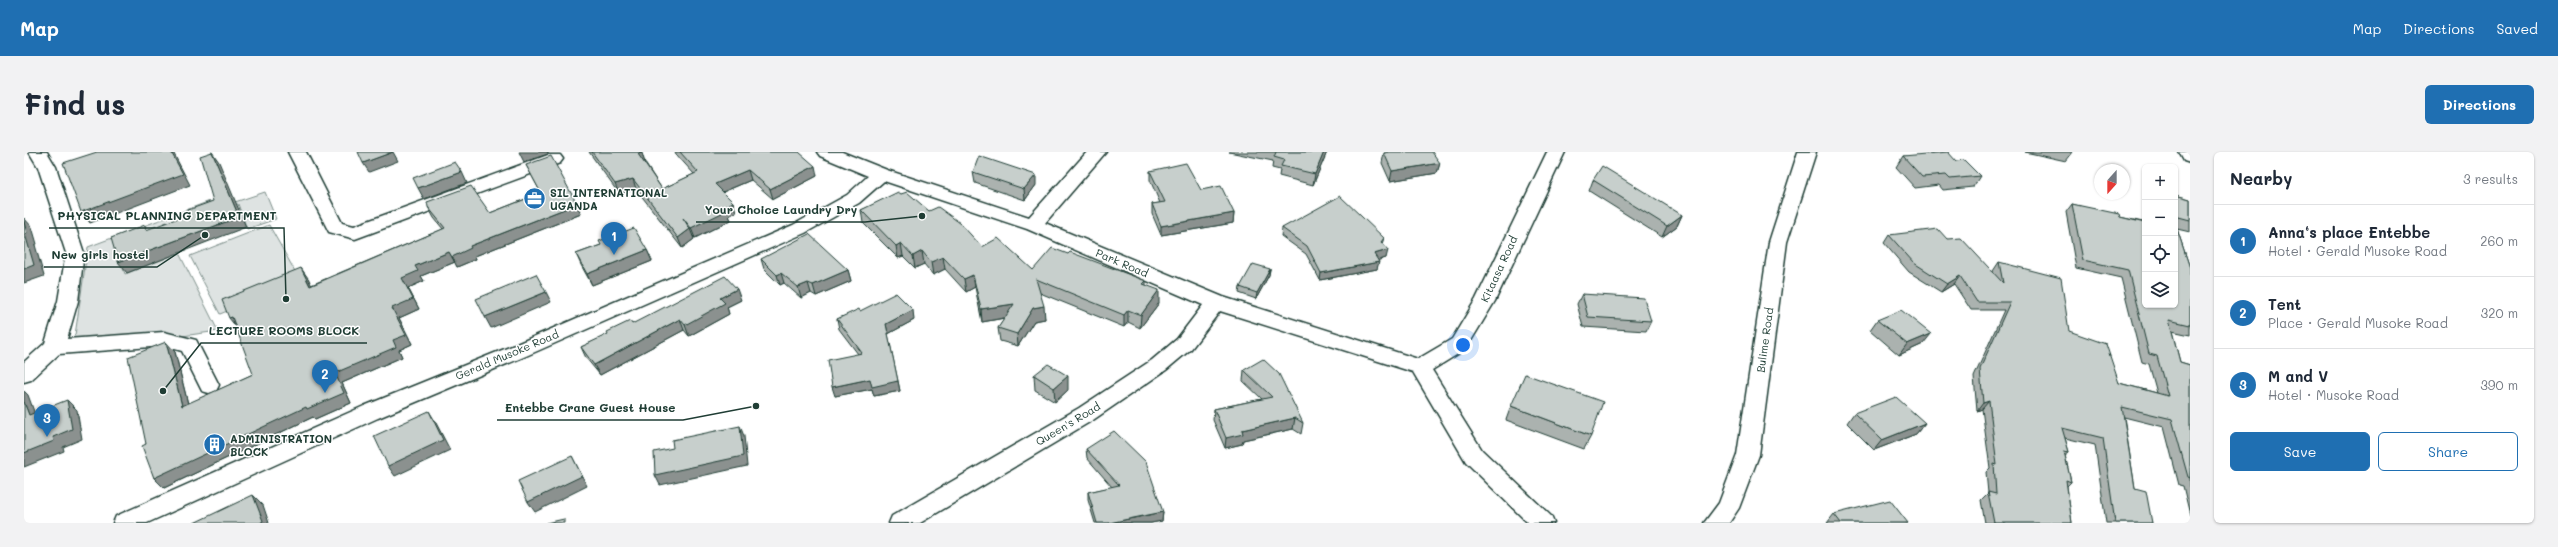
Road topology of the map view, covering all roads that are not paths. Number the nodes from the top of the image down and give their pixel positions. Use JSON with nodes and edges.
{"nodes":[{"id":1,"x":38,"y":152,"type":"edge"},
{"id":2,"x":297,"y":152,"type":"edge"},
{"id":3,"x":826,"y":152,"type":"edge"},
{"id":4,"x":1097,"y":152,"type":"edge"},
{"id":5,"x":1556,"y":152,"type":"edge"},
{"id":6,"x":1807,"y":152,"type":"edge"},
{"id":7,"x":2188,"y":152,"type":"edge"},
{"id":8,"x":2190,"y":157,"type":"edge"},
{"id":9,"x":554,"y":159,"type":"edge"},
{"id":10,"x":881,"y":174,"type":"junction"},
{"id":11,"x":1033,"y":226,"type":"junction"},
{"id":12,"x":1216,"y":302,"type":"junction"},
{"id":13,"x":54,"y":347,"type":"junction"},
{"id":14,"x":1420,"y":367,"type":"junction"},
{"id":15,"x":24,"y":374,"type":"edge"},
{"id":16,"x":209,"y":385,"type":"dead end"},
{"id":17,"x":124,"y":523,"type":"edge"},
{"id":18,"x":900,"y":523,"type":"edge"},
{"id":19,"x":1543,"y":523,"type":"edge"},
{"id":20,"x":1714,"y":523,"type":"edge"}],
"edges":[{"from":1,"to":13,"type":"street"},
{"from":2,"to":9,"type":"street"},
{"from":3,"to":10,"type":"street","name":"Park Road"},
{"from":4,"to":11,"type":"street"},
{"from":5,"to":14,"type":"street","name":"Kitaasa Road"},
{"from":6,"to":20,"type":"street","name":"Bulime Road"},
{"from":7,"to":8,"type":"street"},
{"from":10,"to":11,"type":"street","name":"Park Road"},
{"from":10,"to":17,"type":"street","name":"Gerald Musoke Road"},
{"from":11,"to":12,"type":"street","name":"Park Road"},
{"from":12,"to":14,"type":"street","name":"Park Road"},
{"from":12,"to":18,"type":"street","name":"Queen's Road"},
{"from":13,"to":15,"type":"street"},
{"from":13,"to":16,"type":"street"},
{"from":14,"to":19,"type":"street"}]}
